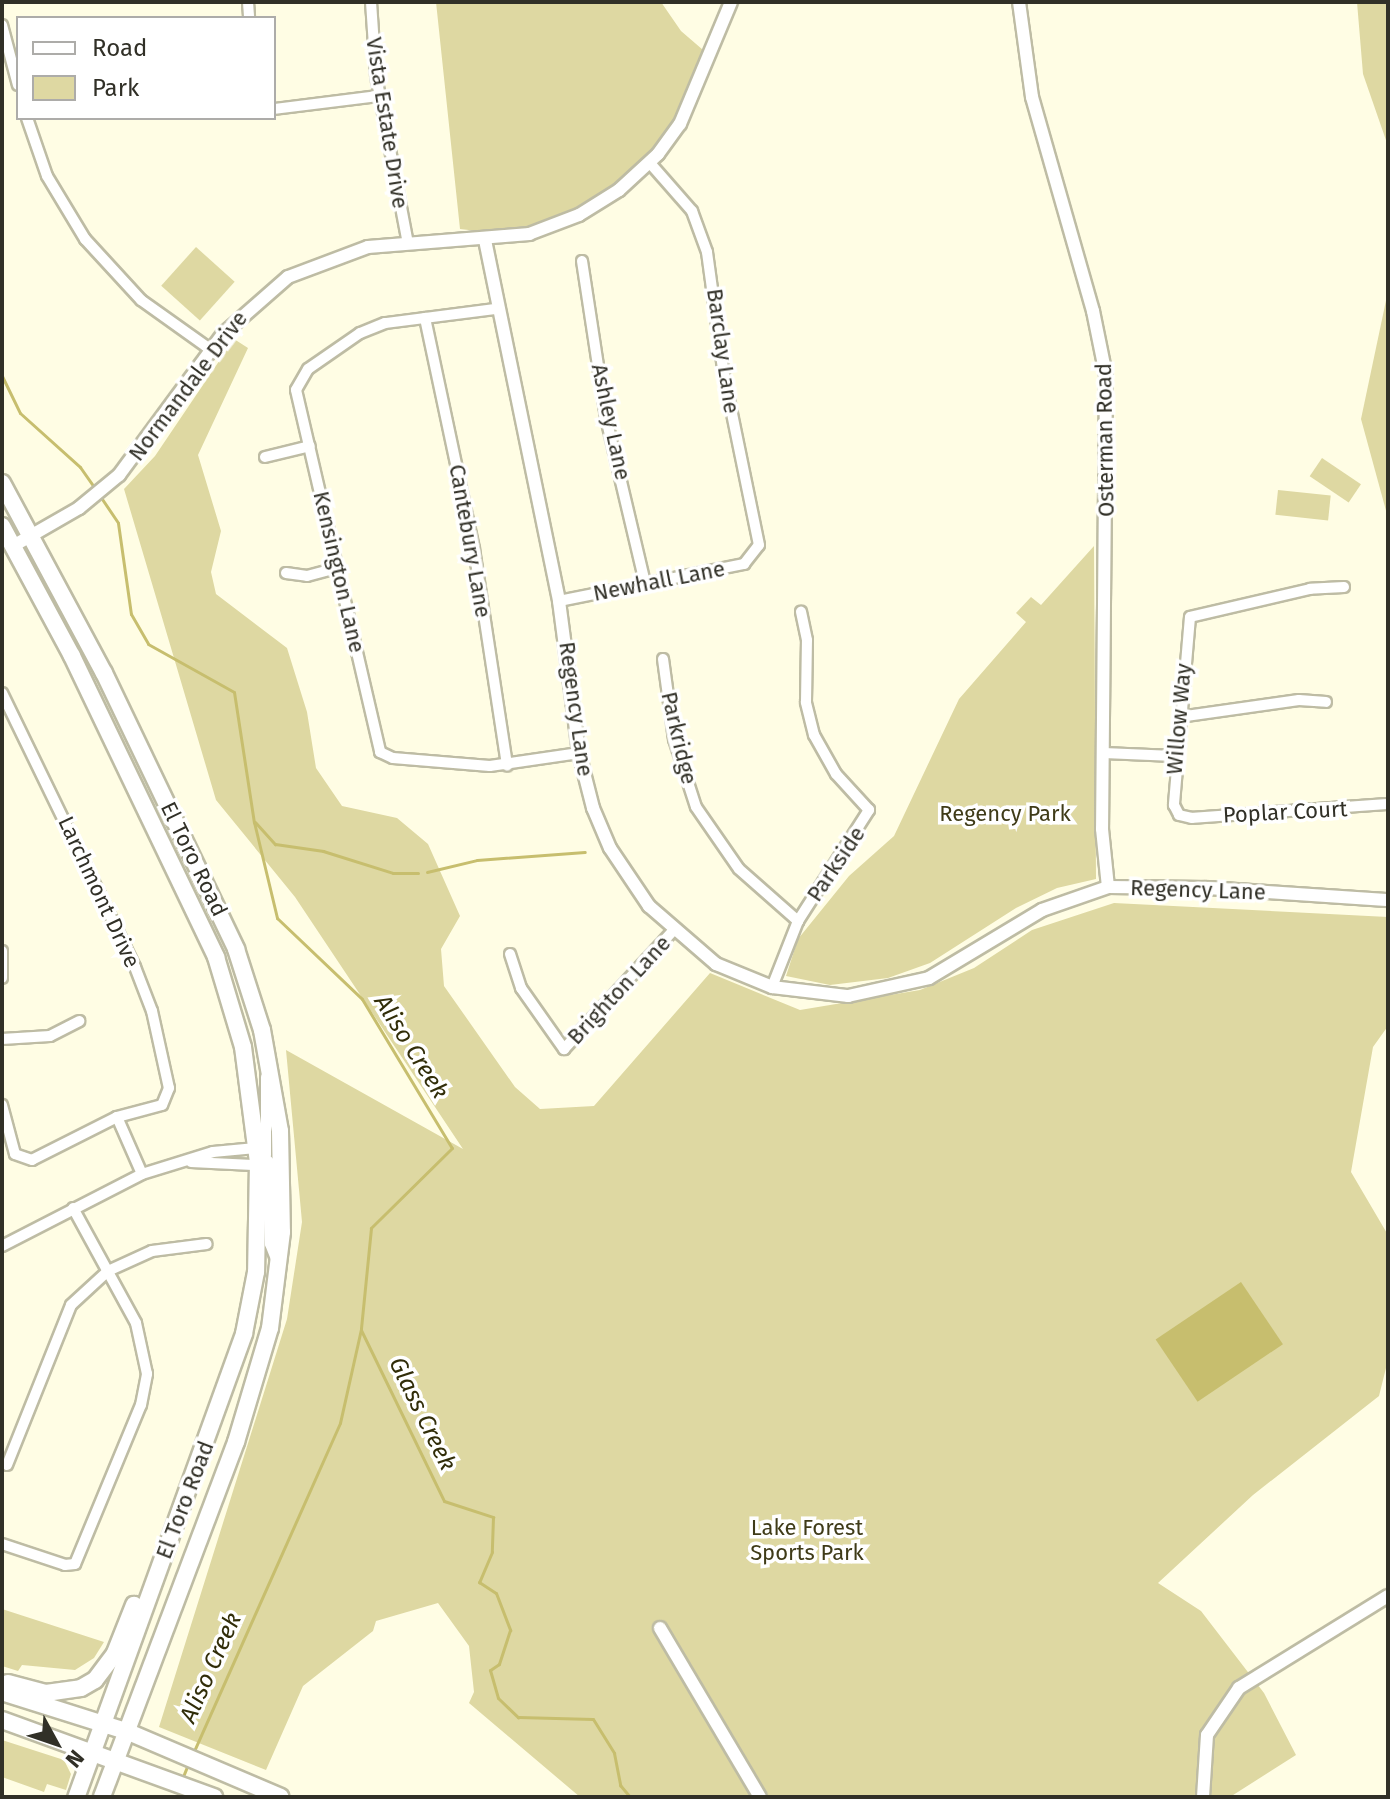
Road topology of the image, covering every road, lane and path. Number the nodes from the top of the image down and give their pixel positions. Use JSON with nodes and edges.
{"nodes":[{"id":1,"x":371,"y":2,"type":"edge"},
{"id":2,"x":731,"y":2,"type":"edge"},
{"id":3,"x":1019,"y":2,"type":"edge"},
{"id":4,"x":2,"y":25,"type":"edge"},
{"id":5,"x":16,"y":78,"type":"edge"},
{"id":6,"x":379,"y":96,"type":"junction"},
{"id":7,"x":276,"y":109,"type":"edge"},
{"id":8,"x":28,"y":120,"type":"edge"},
{"id":9,"x":650,"y":163,"type":"junction"},
{"id":10,"x":485,"y":240,"type":"junction"},
{"id":11,"x":408,"y":243,"type":"junction"},
{"id":12,"x":582,"y":261,"type":"dead end"},
{"id":13,"x":495,"y":309,"type":"junction"},
{"id":14,"x":425,"y":318,"type":"junction"},
{"id":15,"x":211,"y":350,"type":"junction"},
{"id":16,"x":310,"y":446,"type":"junction"},
{"id":17,"x":265,"y":457,"type":"dead end"},
{"id":18,"x":2,"y":483,"type":"edge"},
{"id":19,"x":2,"y":526,"type":"edge"},
{"id":20,"x":32,"y":536,"type":"junction"},
{"id":21,"x":6,"y":550,"type":"edge"},
{"id":22,"x":756,"y":554,"type":"joint"},
{"id":23,"x":337,"y":568,"type":"junction"},
{"id":24,"x":286,"y":573,"type":"dead end"},
{"id":25,"x":645,"y":583,"type":"junction"},
{"id":26,"x":1344,"y":587,"type":"dead end"},
{"id":27,"x":559,"y":601,"type":"junction"},
{"id":28,"x":801,"y":612,"type":"dead end"},
{"id":29,"x":663,"y":659,"type":"dead end"},
{"id":30,"x":2,"y":693,"type":"edge"},
{"id":31,"x":1326,"y":702,"type":"dead end"},
{"id":32,"x":1179,"y":717,"type":"junction"},
{"id":33,"x":579,"y":753,"type":"junction"},
{"id":34,"x":1103,"y":753,"type":"junction"},
{"id":35,"x":1175,"y":756,"type":"junction"},
{"id":36,"x":507,"y":765,"type":"junction"},
{"id":37,"x":1385,"y":804,"type":"dead end"},
{"id":38,"x":1184,"y":816,"type":"joint"},
{"id":39,"x":1108,"y":887,"type":"junction"},
{"id":40,"x":1388,"y":900,"type":"edge"},
{"id":41,"x":798,"y":921,"type":"junction"},
{"id":42,"x":673,"y":931,"type":"junction"},
{"id":43,"x":2,"y":951,"type":"edge"},
{"id":44,"x":510,"y":954,"type":"dead end"},
{"id":45,"x":2,"y":978,"type":"edge"},
{"id":46,"x":772,"y":987,"type":"junction"},
{"id":47,"x":79,"y":1021,"type":"dead end"},
{"id":48,"x":2,"y":1039,"type":"edge"},
{"id":49,"x":268,"y":1063,"type":"junction"},
{"id":50,"x":2,"y":1105,"type":"edge"},
{"id":51,"x":117,"y":1117,"type":"junction"},
{"id":52,"x":259,"y":1155,"type":"junction"},
{"id":53,"x":191,"y":1162,"type":"junction"},
{"id":54,"x":142,"y":1174,"type":"junction"},
{"id":55,"x":73,"y":1208,"type":"junction"},
{"id":56,"x":207,"y":1244,"type":"dead end"},
{"id":57,"x":2,"y":1246,"type":"edge"},
{"id":58,"x":279,"y":1267,"type":"junction"},
{"id":59,"x":108,"y":1271,"type":"junction"},
{"id":60,"x":7,"y":1465,"type":"dead end"},
{"id":61,"x":2,"y":1544,"type":"edge"},
{"id":62,"x":165,"y":1553,"type":"junction"},
{"id":63,"x":1388,"y":1596,"type":"edge"},
{"id":64,"x":660,"y":1628,"type":"dead end"},
{"id":65,"x":2,"y":1682,"type":"edge"},
{"id":66,"x":2,"y":1692,"type":"edge"},
{"id":67,"x":2,"y":1720,"type":"edge"},
{"id":68,"x":102,"y":1724,"type":"junction"},
{"id":69,"x":126,"y":1731,"type":"junction"},
{"id":70,"x":92,"y":1751,"type":"junction"},
{"id":71,"x":116,"y":1759,"type":"junction"},
{"id":72,"x":76,"y":1797,"type":"edge"},
{"id":73,"x":102,"y":1797,"type":"edge"},
{"id":74,"x":214,"y":1797,"type":"edge"},
{"id":75,"x":281,"y":1797,"type":"edge"},
{"id":76,"x":760,"y":1797,"type":"edge"},
{"id":77,"x":1203,"y":1797,"type":"edge"}],
"edges":[{"from":1,"to":6,"type":"street","name":"Vista Estate Drive"},
{"from":2,"to":9,"type":"street","name":"Normandale Drive"},
{"from":3,"to":34,"type":"street","name":"Osterman Road"},
{"from":4,"to":5,"type":"street"},
{"from":6,"to":7,"type":"street"},
{"from":6,"to":11,"type":"street","name":"Vista Estate Drive"},
{"from":8,"to":15,"type":"street"},
{"from":9,"to":10,"type":"street","name":"Normandale Drive"},
{"from":9,"to":22,"type":"street","name":"Barclay Lane"},
{"from":10,"to":11,"type":"street","name":"Normandale Drive"},
{"from":10,"to":13,"type":"street","name":"Regency Lane"},
{"from":11,"to":15,"type":"street","name":"Normandale Drive"},
{"from":12,"to":25,"type":"street","name":"Ashley Lane"},
{"from":13,"to":14,"type":"street"},
{"from":13,"to":27,"type":"street","name":"Regency Lane"},
{"from":14,"to":16,"type":"street","name":"Kensington Lane"},
{"from":14,"to":36,"type":"street","name":"Cantebury Lane"},
{"from":15,"to":20,"type":"street","name":"Normandale Drive"},
{"from":16,"to":17,"type":"street"},
{"from":16,"to":23,"type":"street","name":"Kensington Lane"},
{"from":18,"to":20,"type":"main road","name":"El Toro Road"},
{"from":19,"to":21,"type":"main road","name":"El Toro Road"},
{"from":20,"to":21,"type":"street","name":"Normandale Drive"},
{"from":20,"to":49,"type":"main road","name":"El Toro Road"},
{"from":21,"to":52,"type":"main road","name":"El Toro Road"},
{"from":22,"to":25,"type":"street","name":"Newhall Lane"},
{"from":23,"to":24,"type":"street"},
{"from":23,"to":36,"type":"street","name":"Kensington Lane"},
{"from":25,"to":27,"type":"street","name":"Newhall Lane"},
{"from":26,"to":32,"type":"street","name":"Willow Way"},
{"from":27,"to":33,"type":"street","name":"Regency Lane"},
{"from":28,"to":41,"type":"street","name":"Parkside"},
{"from":29,"to":41,"type":"street","name":"Parkridge"},
{"from":30,"to":51,"type":"street","name":"Larchmont Drive"},
{"from":31,"to":32,"type":"street"},
{"from":32,"to":35,"type":"street","name":"Willow Way"},
{"from":33,"to":36,"type":"street"},
{"from":33,"to":42,"type":"street","name":"Regency Lane"},
{"from":34,"to":35,"type":"street"},
{"from":34,"to":39,"type":"street","name":"Osterman Road"},
{"from":35,"to":38,"type":"street","name":"Willow Way"},
{"from":37,"to":38,"type":"street","name":"Poplar Court"},
{"from":39,"to":40,"type":"street","name":"Regency Lane"},
{"from":39,"to":46,"type":"street","name":"Regency Lane"},
{"from":41,"to":46,"type":"street","name":"Parkside"},
{"from":42,"to":44,"type":"street","name":"Brighton Lane"},
{"from":42,"to":46,"type":"street","name":"Regency Lane"},
{"from":43,"to":45,"type":"street"},
{"from":47,"to":48,"type":"street"},
{"from":49,"to":52,"type":"street"},
{"from":49,"to":58,"type":"main road","name":"El Toro Road"},
{"from":50,"to":51,"type":"street"},
{"from":51,"to":54,"type":"street"},
{"from":52,"to":53,"type":"street"},
{"from":52,"to":53,"type":"street"},
{"from":52,"to":58,"type":"street","name":"El Toro Road"},
{"from":52,"to":62,"type":"main road","name":"El Toro Road"},
{"from":53,"to":54,"type":"street"},
{"from":54,"to":55,"type":"street"},
{"from":55,"to":57,"type":"street"},
{"from":55,"to":59,"type":"street"},
{"from":56,"to":59,"type":"street"},
{"from":58,"to":69,"type":"main road","name":"El Toro Road"},
{"from":59,"to":60,"type":"street"},
{"from":59,"to":61,"type":"street"},
{"from":62,"to":65,"type":"main road"},
{"from":62,"to":68,"type":"main road","name":"El Toro Road"},
{"from":63,"to":77,"type":"street"},
{"from":64,"to":76,"type":"street"},
{"from":66,"to":68,"type":"main road"},
{"from":67,"to":70,"type":"main road"},
{"from":68,"to":69,"type":"main road"},
{"from":68,"to":70,"type":"main road","name":"El Toro Road"},
{"from":69,"to":71,"type":"main road","name":"El Toro Road"},
{"from":69,"to":75,"type":"main road"},
{"from":70,"to":71,"type":"main road"},
{"from":70,"to":72,"type":"main road","name":"El Toro Road"},
{"from":71,"to":73,"type":"main road","name":"El Toro Road"},
{"from":71,"to":74,"type":"main road"}]}
